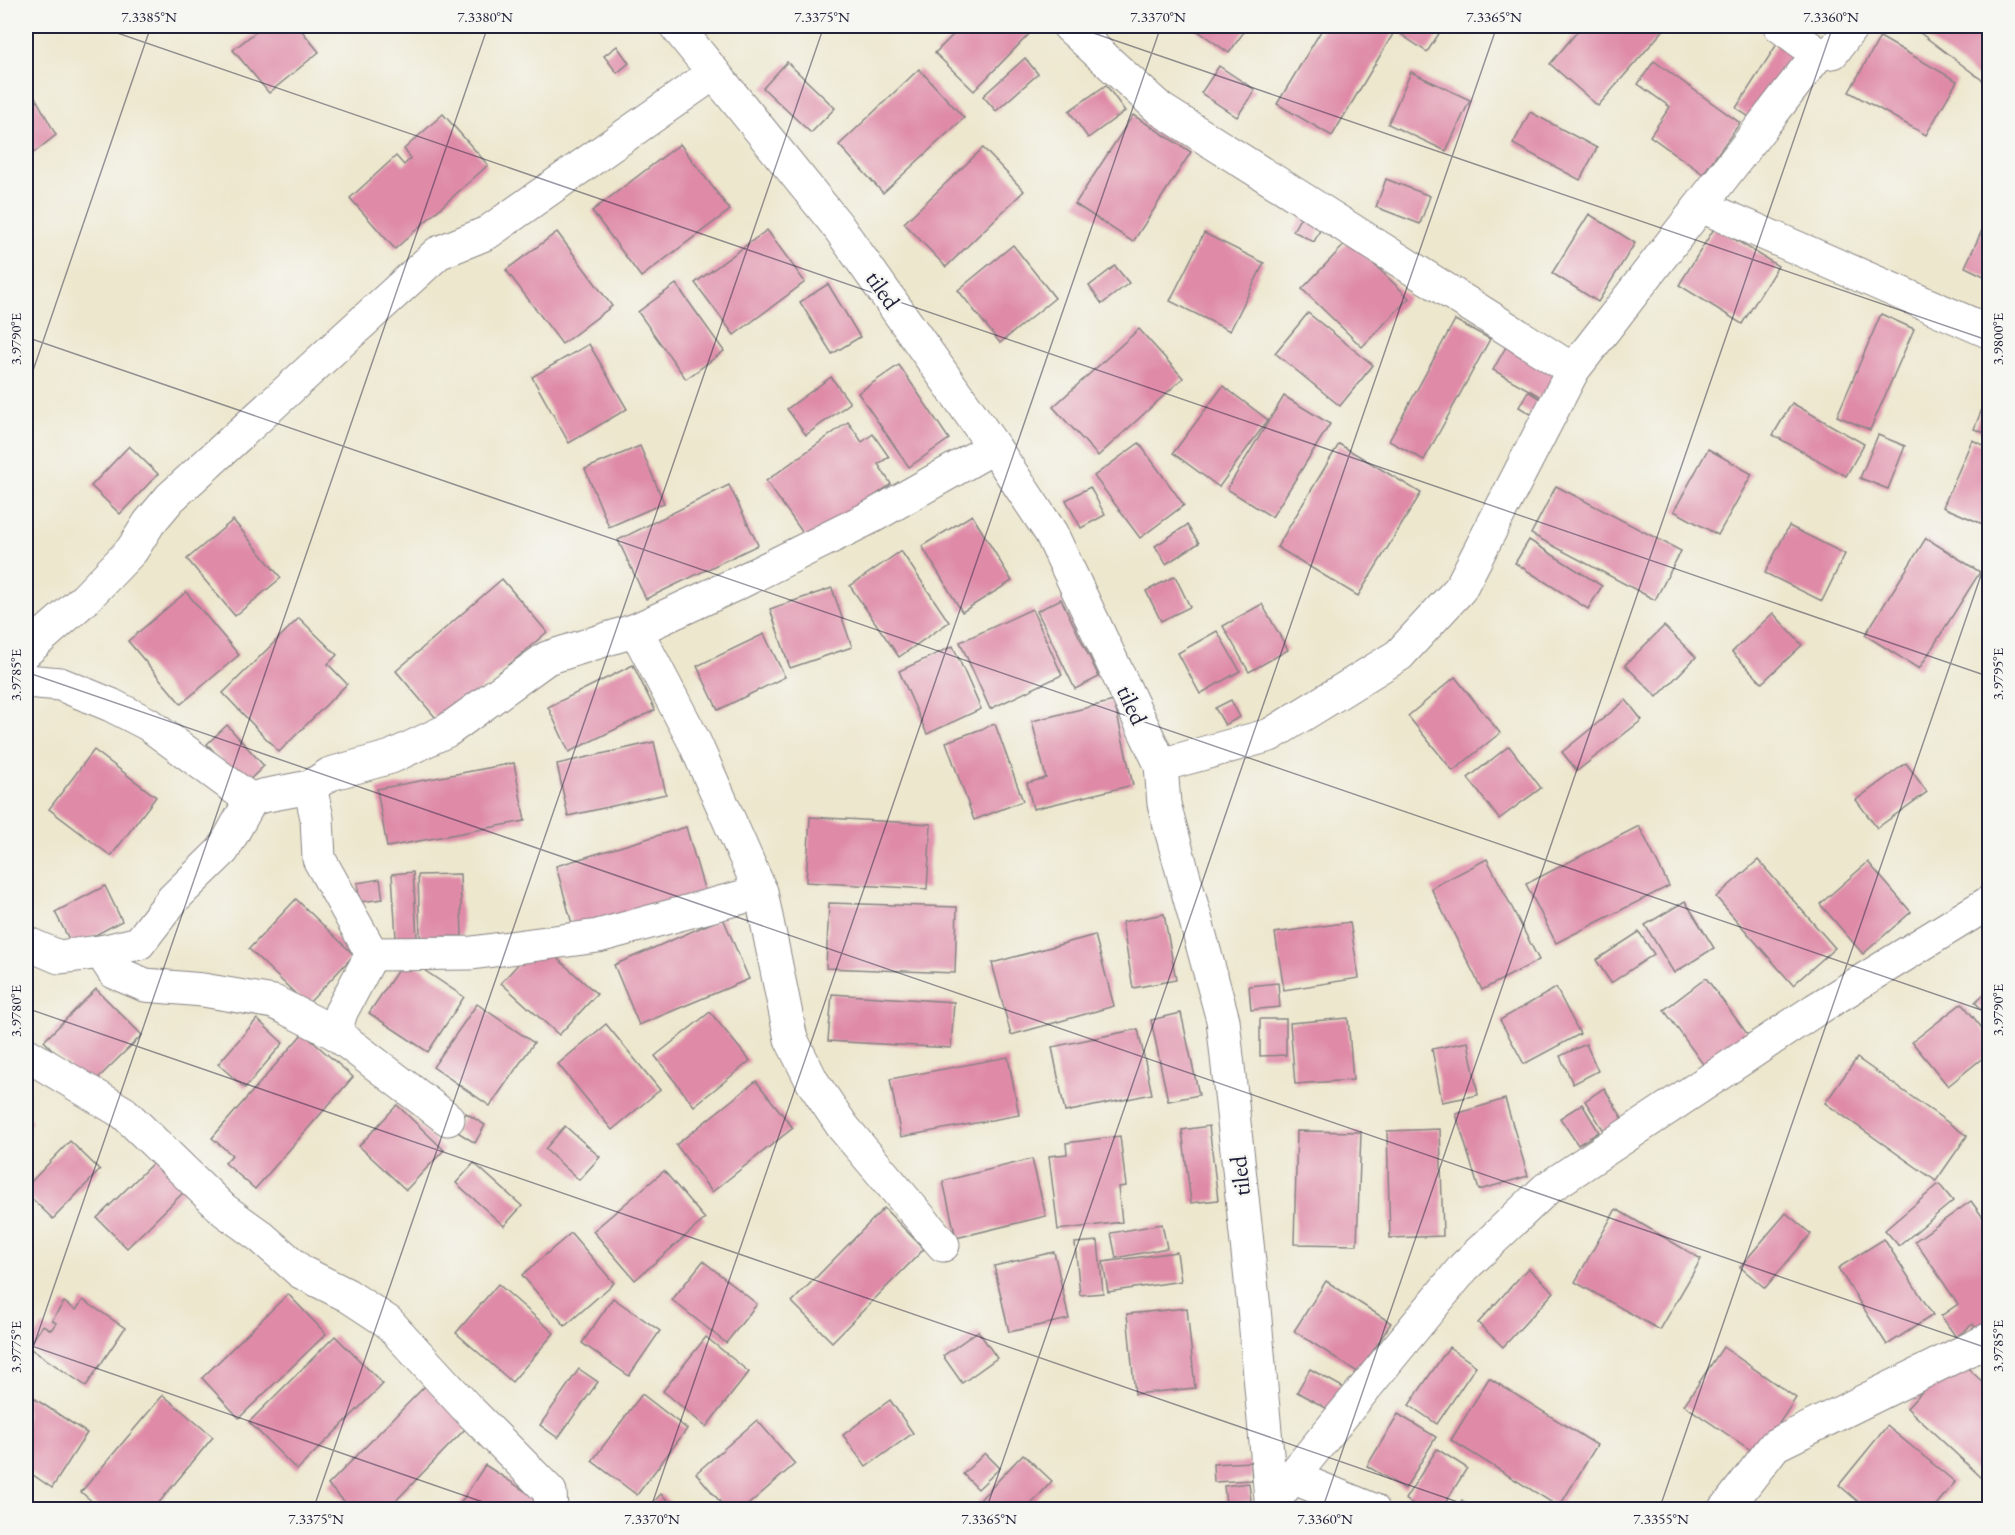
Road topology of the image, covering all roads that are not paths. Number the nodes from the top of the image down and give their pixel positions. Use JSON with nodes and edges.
{"nodes":[{"id":1,"x":676,"y":26,"type":"edge"},
{"id":2,"x":1069,"y":26,"type":"edge"},
{"id":3,"x":1780,"y":26,"type":"edge"},
{"id":4,"x":1852,"y":26,"type":"edge"},
{"id":5,"x":1818,"y":54,"type":"junction"},
{"id":6,"x":714,"y":73,"type":"junction"},
{"id":7,"x":1701,"y":206,"type":"junction"},
{"id":8,"x":1989,"y":332,"type":"edge"},
{"id":9,"x":1573,"y":370,"type":"junction"},
{"id":10,"x":994,"y":447,"type":"junction"},
{"id":11,"x":636,"y":630,"type":"junction"},
{"id":12,"x":26,"y":651,"type":"edge"},
{"id":13,"x":26,"y":681,"type":"edge"},
{"id":14,"x":1161,"y":765,"type":"junction"},
{"id":15,"x":310,"y":787,"type":"junction"},
{"id":16,"x":251,"y":800,"type":"junction"},
{"id":17,"x":761,"y":892,"type":"junction"},
{"id":18,"x":1989,"y":902,"type":"edge"},
{"id":19,"x":26,"y":943,"type":"edge"},
{"id":20,"x":101,"y":952,"type":"junction"},
{"id":21,"x":372,"y":954,"type":"junction"},
{"id":22,"x":334,"y":1033,"type":"junction"},
{"id":23,"x":26,"y":1054,"type":"edge"},
{"id":24,"x":448,"y":1119,"type":"dead end"},
{"id":25,"x":943,"y":1245,"type":"dead end"},
{"id":26,"x":1989,"y":1339,"type":"edge"},
{"id":27,"x":1292,"y":1476,"type":"junction"},
{"id":28,"x":1272,"y":1507,"type":"edge"},
{"id":29,"x":551,"y":1509,"type":"edge"},
{"id":30,"x":1372,"y":1509,"type":"edge"},
{"id":31,"x":1725,"y":1509,"type":"edge"}],
"edges":[{"from":1,"to":6,"type":"street","name":"tiled"},
{"from":2,"to":9,"type":"street"},
{"from":3,"to":5,"type":"street"},
{"from":4,"to":5,"type":"street"},
{"from":5,"to":7,"type":"street"},
{"from":6,"to":10,"type":"street","name":"tiled"},
{"from":6,"to":12,"type":"street"},
{"from":7,"to":8,"type":"street"},
{"from":7,"to":9,"type":"street"},
{"from":9,"to":14,"type":"street"},
{"from":10,"to":11,"type":"street"},
{"from":10,"to":14,"type":"street","name":"tiled"},
{"from":11,"to":15,"type":"street"},
{"from":11,"to":17,"type":"street"},
{"from":13,"to":16,"type":"street"},
{"from":14,"to":28,"type":"street","name":"tiled"},
{"from":15,"to":16,"type":"street"},
{"from":15,"to":21,"type":"street"},
{"from":16,"to":20,"type":"street"},
{"from":17,"to":21,"type":"street"},
{"from":17,"to":25,"type":"street"},
{"from":18,"to":27,"type":"street"},
{"from":19,"to":20,"type":"street"},
{"from":20,"to":22,"type":"street"},
{"from":21,"to":22,"type":"street"},
{"from":22,"to":24,"type":"street"},
{"from":23,"to":29,"type":"street"},
{"from":26,"to":31,"type":"street"},
{"from":27,"to":28,"type":"street"},
{"from":27,"to":30,"type":"street"}]}
